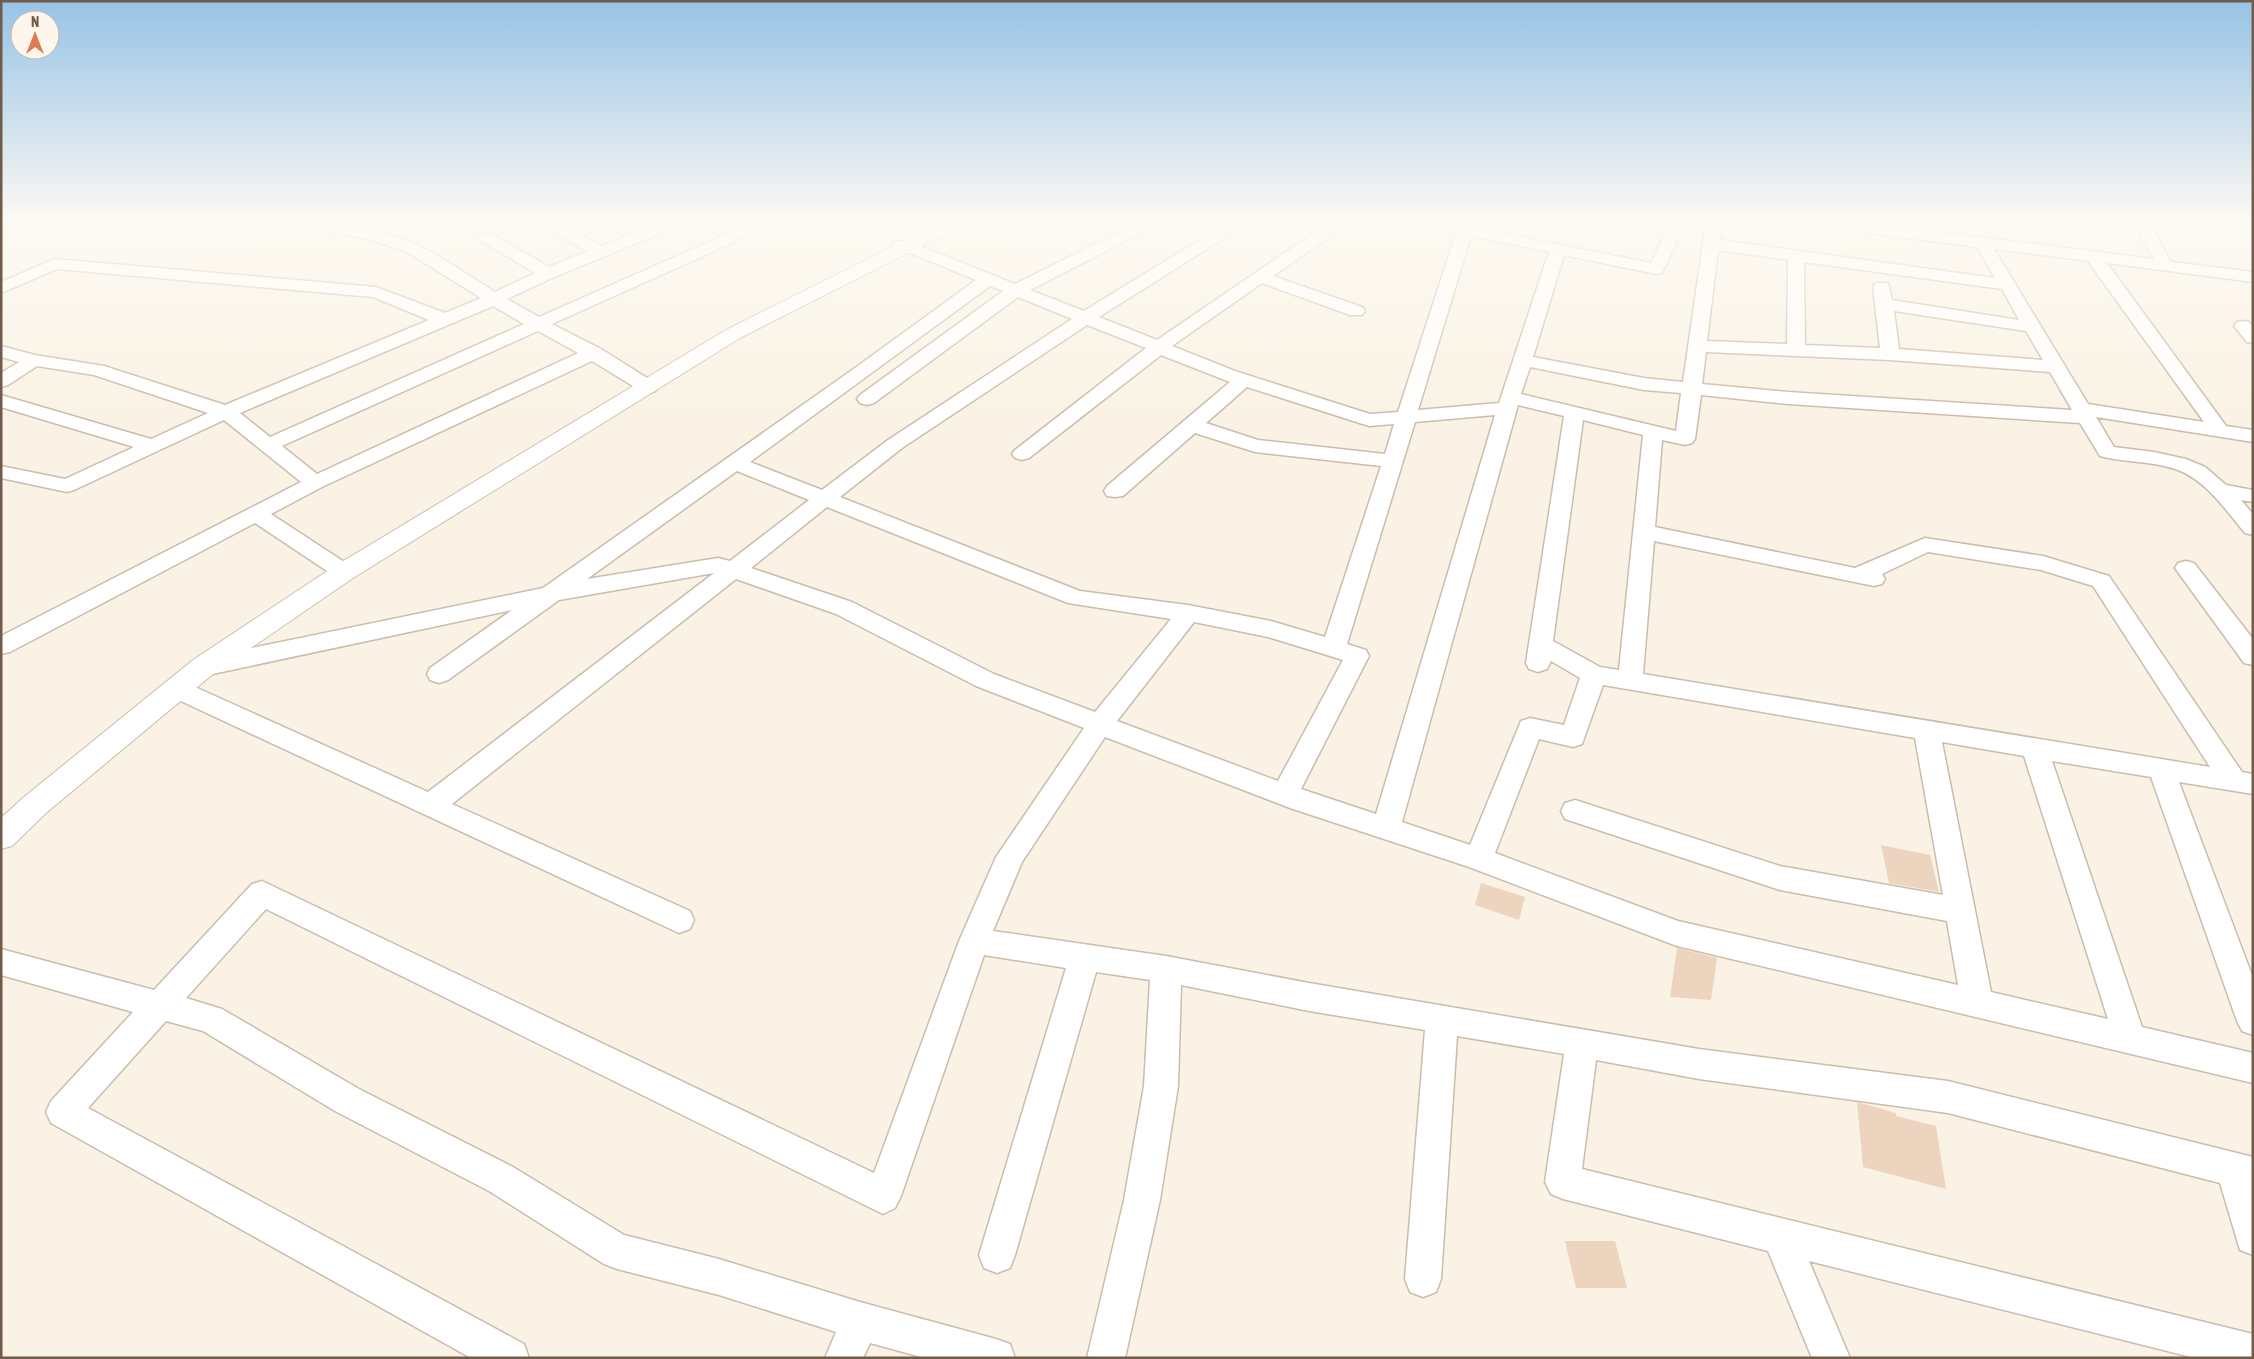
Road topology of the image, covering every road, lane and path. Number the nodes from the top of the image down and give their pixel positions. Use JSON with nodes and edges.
{"nodes":[{"id":1,"x":293,"y":285,"type":"edge"},
{"id":2,"x":472,"y":285,"type":"edge"},
{"id":3,"x":522,"y":285,"type":"edge"},
{"id":4,"x":624,"y":285,"type":"edge"},
{"id":5,"x":826,"y":285,"type":"edge"},
{"id":6,"x":979,"y":285,"type":"edge"},
{"id":7,"x":1004,"y":285,"type":"edge"},
{"id":8,"x":1025,"y":285,"type":"edge"},
{"id":9,"x":1137,"y":285,"type":"edge"},
{"id":10,"x":1249,"y":285,"type":"edge"},
{"id":11,"x":1285,"y":285,"type":"edge"},
{"id":12,"x":1448,"y":285,"type":"edge"},
{"id":13,"x":1546,"y":285,"type":"edge"},
{"id":14,"x":1706,"y":285,"type":"edge"},
{"id":15,"x":1796,"y":285,"type":"edge"},
{"id":16,"x":1882,"y":285,"type":"edge"},
{"id":17,"x":2008,"y":285,"type":"edge"},
{"id":18,"x":2114,"y":285,"type":"edge"},
{"id":19,"x":1016,"y":290,"type":"junction"},
{"id":20,"x":494,"y":299,"type":"junction"},
{"id":21,"x":1884,"y":304,"type":"junction"},
{"id":22,"x":1356,"y":311,"type":"dead end"},
{"id":23,"x":1085,"y":318,"type":"junction"},
{"id":24,"x":443,"y":319,"type":"junction"},
{"id":25,"x":537,"y":324,"type":"junction"},
{"id":26,"x":2032,"y":326,"type":"junction"},
{"id":27,"x":2253,"y":327,"type":"edge"},
{"id":28,"x":2253,"y":338,"type":"edge"},
{"id":29,"x":1698,"y":346,"type":"junction"},
{"id":30,"x":1159,"y":347,"type":"junction"},
{"id":31,"x":1796,"y":350,"type":"junction"},
{"id":32,"x":1,"y":351,"type":"edge"},
{"id":33,"x":594,"y":353,"type":"junction"},
{"id":34,"x":1890,"y":354,"type":"junction"},
{"id":35,"x":34,"y":360,"type":"junction"},
{"id":36,"x":1522,"y":360,"type":"junction"},
{"id":37,"x":2057,"y":368,"type":"junction"},
{"id":38,"x":1244,"y":380,"type":"junction"},
{"id":39,"x":1,"y":381,"type":"edge"},
{"id":40,"x":648,"y":386,"type":"junction"},
{"id":41,"x":1692,"y":388,"type":"junction"},
{"id":42,"x":867,"y":399,"type":"dead end"},
{"id":43,"x":1,"y":401,"type":"edge"},
{"id":44,"x":1508,"y":403,"type":"junction"},
{"id":45,"x":226,"y":412,"type":"junction"},
{"id":46,"x":1574,"y":412,"type":"junction"},
{"id":47,"x":2084,"y":413,"type":"junction"},
{"id":48,"x":1406,"y":417,"type":"junction"},
{"id":49,"x":1191,"y":425,"type":"junction"},
{"id":50,"x":1653,"y":431,"type":"junction"},
{"id":51,"x":2220,"y":431,"type":"junction"},
{"id":52,"x":2253,"y":436,"type":"edge"},
{"id":53,"x":268,"y":445,"type":"junction"},
{"id":54,"x":153,"y":446,"type":"junction"},
{"id":55,"x":1022,"y":454,"type":"dead end"},
{"id":56,"x":1392,"y":461,"type":"junction"},
{"id":57,"x":735,"y":463,"type":"junction"},
{"id":58,"x":1,"y":472,"type":"edge"},
{"id":59,"x":315,"y":483,"type":"junction"},
{"id":60,"x":2220,"y":490,"type":"junction"},
{"id":61,"x":1115,"y":491,"type":"dead end"},
{"id":62,"x":2253,"y":496,"type":"edge"},
{"id":63,"x":825,"y":498,"type":"junction"},
{"id":64,"x":256,"y":514,"type":"junction"},
{"id":65,"x":2253,"y":528,"type":"edge"},
{"id":66,"x":1644,"y":532,"type":"junction"},
{"id":67,"x":2186,"y":568,"type":"dead end"},
{"id":68,"x":733,"y":570,"type":"junction"},
{"id":69,"x":344,"y":572,"type":"junction"},
{"id":70,"x":552,"y":594,"type":"junction"},
{"id":71,"x":1188,"y":613,"type":"junction"},
{"id":72,"x":1,"y":646,"type":"edge"},
{"id":73,"x":1334,"y":648,"type":"junction"},
{"id":74,"x":2253,"y":657,"type":"edge"},
{"id":75,"x":203,"y":667,"type":"junction"},
{"id":76,"x":439,"y":674,"type":"dead end"},
{"id":77,"x":1594,"y":675,"type":"junction"},
{"id":78,"x":1630,"y":681,"type":"junction"},
{"id":79,"x":177,"y":689,"type":"junction"},
{"id":80,"x":1102,"y":723,"type":"junction"},
{"id":81,"x":1927,"y":730,"type":"junction"},
{"id":82,"x":2035,"y":748,"type":"junction"},
{"id":83,"x":2161,"y":769,"type":"junction"},
{"id":84,"x":2243,"y":782,"type":"edge"},
{"id":85,"x":1285,"y":794,"type":"junction"},
{"id":86,"x":430,"y":806,"type":"junction"},
{"id":87,"x":1575,"y":811,"type":"dead end"},
{"id":88,"x":1386,"y":828,"type":"junction"},
{"id":89,"x":1,"y":837,"type":"edge"},
{"id":90,"x":1479,"y":859,"type":"junction"},
{"id":91,"x":1960,"y":911,"type":"junction"},
{"id":92,"x":679,"y":920,"type":"dead end"},
{"id":93,"x":974,"y":941,"type":"junction"},
{"id":94,"x":1084,"y":957,"type":"junction"},
{"id":95,"x":1,"y":962,"type":"edge"},
{"id":96,"x":1166,"y":969,"type":"junction"},
{"id":97,"x":1977,"y":1003,"type":"junction"},
{"id":98,"x":160,"y":1005,"type":"junction"},
{"id":99,"x":1442,"y":1019,"type":"junction"},
{"id":100,"x":2253,"y":1021,"type":"edge"},
{"id":101,"x":2130,"y":1039,"type":"junction"},
{"id":102,"x":1582,"y":1043,"type":"junction"},
{"id":103,"x":2253,"y":1068,"type":"edge"},
{"id":104,"x":2243,"y":1172,"type":"edge"},
{"id":105,"x":1780,"y":1237,"type":"junction"},
{"id":106,"x":2253,"y":1237,"type":"edge"},
{"id":107,"x":996,"y":1255,"type":"dead end"},
{"id":108,"x":1423,"y":1279,"type":"dead end"},
{"id":109,"x":860,"y":1321,"type":"junction"},
{"id":110,"x":2253,"y":1353,"type":"edge"},
{"id":111,"x":510,"y":1358,"type":"edge"},
{"id":112,"x":844,"y":1358,"type":"edge"},
{"id":113,"x":996,"y":1358,"type":"edge"},
{"id":114,"x":1106,"y":1358,"type":"edge"},
{"id":115,"x":1831,"y":1358,"type":"edge"}],
"edges":[{"from":1,"to":24,"type":"street"},
{"from":2,"to":20,"type":"street"},
{"from":3,"to":20,"type":"street"},
{"from":4,"to":25,"type":"street"},
{"from":5,"to":40,"type":"street"},
{"from":6,"to":57,"type":"street"},
{"from":7,"to":19,"type":"street"},
{"from":8,"to":19,"type":"street"},
{"from":9,"to":23,"type":"street"},
{"from":10,"to":30,"type":"street"},
{"from":11,"to":22,"type":"street"},
{"from":12,"to":48,"type":"street"},
{"from":13,"to":36,"type":"street"},
{"from":14,"to":29,"type":"street"},
{"from":15,"to":31,"type":"street"},
{"from":16,"to":21,"type":"street"},
{"from":17,"to":26,"type":"street"},
{"from":18,"to":51,"type":"street"},
{"from":19,"to":23,"type":"street"},
{"from":19,"to":42,"type":"street"},
{"from":20,"to":24,"type":"street"},
{"from":20,"to":25,"type":"street"},
{"from":21,"to":26,"type":"street"},
{"from":21,"to":34,"type":"street"},
{"from":23,"to":30,"type":"street"},
{"from":23,"to":63,"type":"street"},
{"from":24,"to":45,"type":"street"},
{"from":25,"to":33,"type":"street"},
{"from":25,"to":53,"type":"street"},
{"from":26,"to":37,"type":"street"},
{"from":27,"to":28,"type":"street"},
{"from":29,"to":31,"type":"street"},
{"from":29,"to":41,"type":"street"},
{"from":30,"to":38,"type":"street"},
{"from":30,"to":55,"type":"street"},
{"from":31,"to":34,"type":"street"},
{"from":32,"to":35,"type":"street"},
{"from":33,"to":40,"type":"street"},
{"from":33,"to":59,"type":"street"},
{"from":34,"to":37,"type":"street"},
{"from":35,"to":39,"type":"street"},
{"from":35,"to":45,"type":"street"},
{"from":36,"to":41,"type":"street"},
{"from":36,"to":44,"type":"street"},
{"from":37,"to":47,"type":"street"},
{"from":38,"to":48,"type":"street"},
{"from":38,"to":49,"type":"street"},
{"from":40,"to":69,"type":"street"},
{"from":41,"to":47,"type":"street"},
{"from":41,"to":50,"type":"street"},
{"from":43,"to":54,"type":"street"},
{"from":44,"to":46,"type":"street"},
{"from":44,"to":48,"type":"street"},
{"from":44,"to":88,"type":"street"},
{"from":45,"to":53,"type":"street"},
{"from":45,"to":54,"type":"street"},
{"from":46,"to":50,"type":"street"},
{"from":46,"to":77,"type":"street"},
{"from":47,"to":51,"type":"street"},
{"from":47,"to":60,"type":"street"},
{"from":48,"to":56,"type":"street"},
{"from":49,"to":56,"type":"street"},
{"from":49,"to":61,"type":"street"},
{"from":50,"to":66,"type":"street"},
{"from":51,"to":52,"type":"street"},
{"from":53,"to":59,"type":"street"},
{"from":54,"to":58,"type":"street"},
{"from":56,"to":73,"type":"street"},
{"from":57,"to":63,"type":"street"},
{"from":57,"to":70,"type":"street"},
{"from":59,"to":64,"type":"street"},
{"from":60,"to":62,"type":"street"},
{"from":60,"to":65,"type":"street"},
{"from":63,"to":68,"type":"street"},
{"from":63,"to":71,"type":"street"},
{"from":64,"to":69,"type":"street"},
{"from":64,"to":72,"type":"street"},
{"from":66,"to":78,"type":"street"},
{"from":66,"to":84,"type":"street"},
{"from":67,"to":74,"type":"street"},
{"from":68,"to":70,"type":"street"},
{"from":68,"to":80,"type":"street"},
{"from":68,"to":86,"type":"street"},
{"from":69,"to":75,"type":"street"},
{"from":70,"to":75,"type":"street"},
{"from":70,"to":76,"type":"street"},
{"from":71,"to":73,"type":"street"},
{"from":71,"to":80,"type":"street"},
{"from":73,"to":85,"type":"street"},
{"from":75,"to":79,"type":"street"},
{"from":77,"to":78,"type":"street"},
{"from":77,"to":90,"type":"street"},
{"from":78,"to":81,"type":"street"},
{"from":79,"to":86,"type":"street"},
{"from":79,"to":89,"type":"street"},
{"from":80,"to":85,"type":"street"},
{"from":80,"to":93,"type":"street"},
{"from":81,"to":82,"type":"street"},
{"from":81,"to":91,"type":"street"},
{"from":82,"to":83,"type":"street"},
{"from":82,"to":101,"type":"street"},
{"from":83,"to":84,"type":"street"},
{"from":83,"to":100,"type":"street"},
{"from":85,"to":88,"type":"street"},
{"from":86,"to":92,"type":"street"},
{"from":87,"to":91,"type":"street"},
{"from":88,"to":90,"type":"street"},
{"from":90,"to":97,"type":"street"},
{"from":91,"to":97,"type":"street"},
{"from":93,"to":94,"type":"street"},
{"from":93,"to":98,"type":"street"},
{"from":94,"to":96,"type":"street"},
{"from":94,"to":107,"type":"street"},
{"from":95,"to":98,"type":"street"},
{"from":96,"to":99,"type":"street"},
{"from":96,"to":114,"type":"street"},
{"from":97,"to":101,"type":"street"},
{"from":98,"to":109,"type":"street"},
{"from":98,"to":111,"type":"street"},
{"from":99,"to":102,"type":"street"},
{"from":99,"to":108,"type":"street"},
{"from":101,"to":103,"type":"street"},
{"from":102,"to":104,"type":"street"},
{"from":102,"to":105,"type":"street"},
{"from":104,"to":106,"type":"street"},
{"from":105,"to":110,"type":"street"},
{"from":105,"to":115,"type":"street"},
{"from":109,"to":112,"type":"street"},
{"from":109,"to":113,"type":"street"}]}
